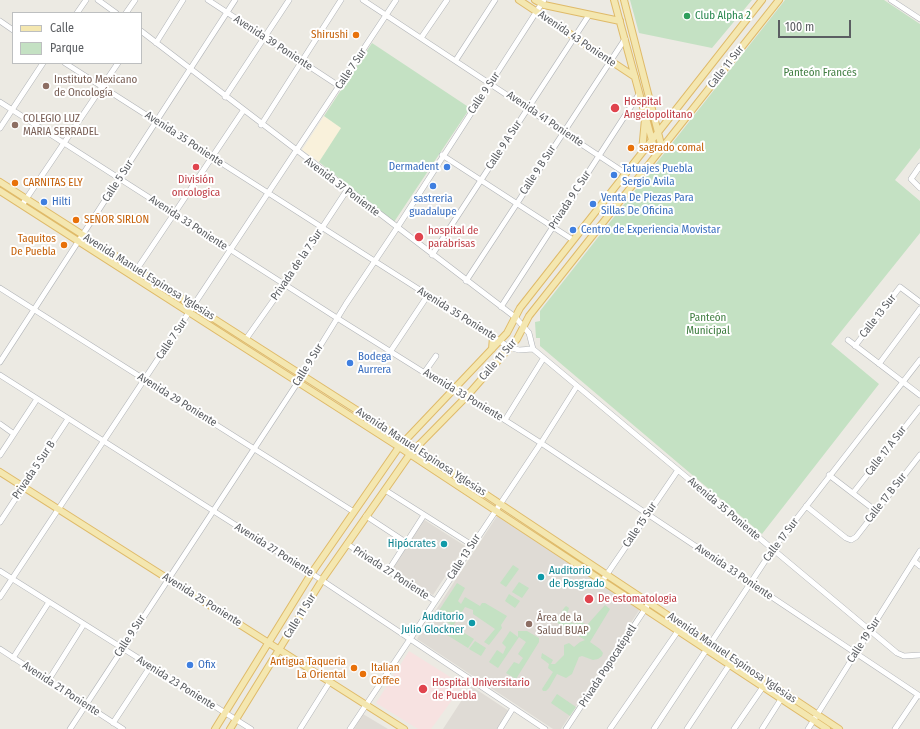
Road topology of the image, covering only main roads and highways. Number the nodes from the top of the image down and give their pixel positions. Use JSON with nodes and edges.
{"nodes":[{"id":1,"x":519,"y":0,"type":"edge"},
{"id":2,"x":535,"y":0,"type":"edge"},
{"id":3,"x":614,"y":0,"type":"edge"},
{"id":4,"x":624,"y":0,"type":"edge"},
{"id":5,"x":762,"y":0,"type":"edge"},
{"id":6,"x":779,"y":0,"type":"edge"},
{"id":7,"x":543,"y":2,"type":"edge"},
{"id":8,"x":620,"y":21,"type":"junction"},
{"id":9,"x":635,"y":77,"type":"junction"},
{"id":10,"x":645,"y":114,"type":"junction"},
{"id":11,"x":658,"y":132,"type":"junction"},
{"id":12,"x":652,"y":139,"type":"junction"},
{"id":13,"x":662,"y":148,"type":"junction"},
{"id":14,"x":642,"y":151,"type":"junction"},
{"id":15,"x":656,"y":155,"type":"junction"},
{"id":16,"x":0,"y":182,"type":"edge"},
{"id":17,"x":0,"y":191,"type":"edge"},
{"id":18,"x":493,"y":336,"type":"road end"},
{"id":19,"x":491,"y":350,"type":"junction"},
{"id":20,"x":404,"y":441,"type":"junction"},
{"id":21,"x":398,"y":447,"type":"junction"},
{"id":22,"x":416,"y":448,"type":"junction"},
{"id":23,"x":410,"y":454,"type":"junction"},
{"id":24,"x":0,"y":472,"type":"edge"},
{"id":25,"x":269,"y":642,"type":"junction"},
{"id":26,"x":279,"y":649,"type":"junction"},
{"id":27,"x":815,"y":717,"type":"junction"},
{"id":28,"x":215,"y":729,"type":"edge"},
{"id":29,"x":230,"y":729,"type":"edge"},
{"id":30,"x":404,"y":729,"type":"edge"},
{"id":31,"x":827,"y":729,"type":"edge"},
{"id":32,"x":838,"y":729,"type":"edge"}],
"edges":[{"from":1,"to":9,"type":"main road","name":"Avenida 43 Poniente"},
{"from":2,"to":7,"type":"main road","name":"Avenida 43 Poniente"},
{"from":3,"to":8,"type":"main road"},
{"from":4,"to":11,"type":"main road"},
{"from":5,"to":11,"type":"main road","name":"Calle 11 Sur"},
{"from":6,"to":13,"type":"main road","name":"Calle 11 Sur"},
{"from":7,"to":8,"type":"main road","name":"Avenida 43 Poniente"},
{"from":8,"to":9,"type":"main road"},
{"from":9,"to":10,"type":"main road"},
{"from":10,"to":12,"type":"main road"},
{"from":10,"to":14,"type":"main road"},
{"from":11,"to":12,"type":"main road","name":"Calle 11 Sur"},
{"from":11,"to":13,"type":"main road"},
{"from":12,"to":14,"type":"main road","name":"Calle 11 Sur"},
{"from":12,"to":15,"type":"main road"},
{"from":13,"to":15,"type":"main road","name":"Calle 11 Sur"},
{"from":14,"to":19,"type":"main road","name":"Calle 11 Sur"},
{"from":15,"to":22,"type":"main road","name":"Calle 11 Sur"},
{"from":16,"to":20,"type":"main road","name":"Avenida Manuel Espinosa Yglesias"},
{"from":17,"to":21,"type":"main road","name":"Avenida Manuel Espinosa Yglesias"},
{"from":18,"to":19,"type":"main road"},
{"from":19,"to":20,"type":"main road","name":"Calle 11 Sur"},
{"from":20,"to":21,"type":"main road","name":"Calle 11 Sur"},
{"from":20,"to":22,"type":"main road","name":"Avenida Manuel Espinosa Yglesias"},
{"from":21,"to":23,"type":"main road","name":"Avenida Manuel Espinosa Yglesias"},
{"from":21,"to":25,"type":"main road","name":"Calle 11 Sur"},
{"from":22,"to":23,"type":"main road","name":"Calle 11 Sur"},
{"from":22,"to":27,"type":"main road","name":"Avenida Manuel Espinosa Yglesias"},
{"from":23,"to":26,"type":"main road","name":"Calle 11 Sur"},
{"from":23,"to":27,"type":"main road","name":"Avenida Manuel Espinosa Yglesias"},
{"from":24,"to":25,"type":"main road","name":"Avenida 25 Poniente"},
{"from":25,"to":26,"type":"main road","name":"Avenida 25 Poniente"},
{"from":25,"to":28,"type":"main road","name":"Calle 11 Sur"},
{"from":26,"to":29,"type":"main road","name":"Calle 11 Sur"},
{"from":26,"to":30,"type":"main road","name":"Avenida 25 Poniente"},
{"from":27,"to":31,"type":"main road","name":"Avenida Manuel Espinosa Yglesias"},
{"from":27,"to":32,"type":"main road","name":"Avenida Manuel Espinosa Yglesias"}]}
